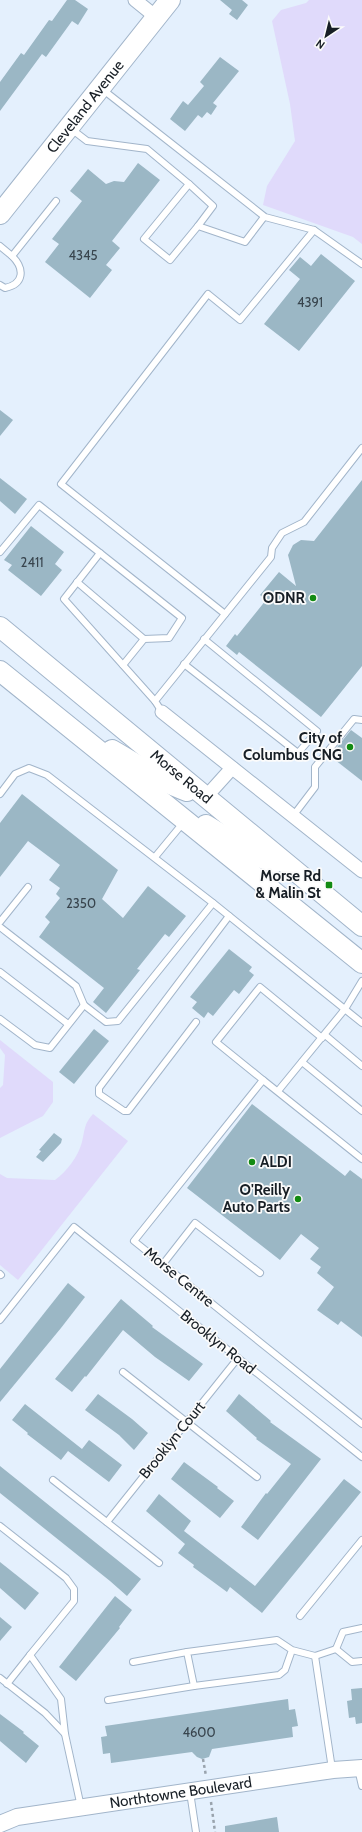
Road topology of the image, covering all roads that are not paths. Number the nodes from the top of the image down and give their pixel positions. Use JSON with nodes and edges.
{"nodes":[{"id":1,"x":135,"y":0,"type":"edge"},
{"id":2,"x":170,"y":0,"type":"edge"},
{"id":3,"x":156,"y":17,"type":"junction"},
{"id":4,"x":101,"y":88,"type":"junction"},
{"id":5,"x":69,"y":127,"type":"junction"},
{"id":6,"x":189,"y":184,"type":"junction"},
{"id":7,"x":56,"y":201,"type":"dead end"},
{"id":8,"x":0,"y":214,"type":"edge"},
{"id":9,"x":264,"y":217,"type":"junction"},
{"id":10,"x":198,"y":226,"type":"junction"},
{"id":11,"x":314,"y":230,"type":"junction"},
{"id":12,"x":0,"y":246,"type":"edge"},
{"id":13,"x":12,"y":256,"type":"junction"},
{"id":14,"x":362,"y":264,"type":"edge"},
{"id":15,"x":0,"y":285,"type":"edge"},
{"id":16,"x":362,"y":448,"type":"edge"},
{"id":17,"x":0,"y":552,"type":"edge"},
{"id":18,"x":100,"y":554,"type":"junction"},
{"id":19,"x":77,"y":582,"type":"junction"},
{"id":20,"x":225,"y":614,"type":"junction"},
{"id":21,"x":0,"y":627,"type":"edge"},
{"id":22,"x":144,"y":639,"type":"junction"},
{"id":23,"x":204,"y":639,"type":"junction"},
{"id":24,"x":184,"y":664,"type":"junction"},
{"id":25,"x":123,"y":665,"type":"junction"},
{"id":26,"x":0,"y":671,"type":"edge"},
{"id":27,"x":154,"y":701,"type":"junction"},
{"id":28,"x":162,"y":712,"type":"joint"},
{"id":29,"x":362,"y":720,"type":"edge"},
{"id":30,"x":65,"y":724,"type":"junction"},
{"id":31,"x":232,"y":768,"type":"junction"},
{"id":32,"x":0,"y":794,"type":"edge"},
{"id":33,"x":205,"y":798,"type":"junction"},
{"id":34,"x":293,"y":816,"type":"junction"},
{"id":35,"x":184,"y":821,"type":"junction"},
{"id":36,"x":155,"y":857,"type":"junction"},
{"id":37,"x":362,"y":871,"type":"edge"},
{"id":38,"x":301,"y":876,"type":"junction"},
{"id":39,"x":28,"y":887,"type":"dead end"},
{"id":40,"x":213,"y":903,"type":"junction"},
{"id":41,"x":229,"y":916,"type":"junction"},
{"id":42,"x":0,"y":922,"type":"edge"},
{"id":43,"x":362,"y":926,"type":"edge"},
{"id":44,"x":0,"y":927,"type":"edge"},
{"id":45,"x":362,"y":963,"type":"edge"},
{"id":46,"x":0,"y":972,"type":"edge"},
{"id":47,"x":362,"y":981,"type":"edge"},
{"id":48,"x":84,"y":1005,"type":"junction"},
{"id":49,"x":345,"y":1010,"type":"junction"},
{"id":50,"x":0,"y":1019,"type":"edge"},
{"id":51,"x":196,"y":1022,"type":"dead end"},
{"id":52,"x":362,"y":1023,"type":"edge"},
{"id":53,"x":68,"y":1024,"type":"junction"},
{"id":54,"x":323,"y":1036,"type":"junction"},
{"id":55,"x":302,"y":1062,"type":"junction"},
{"id":56,"x":362,"y":1066,"type":"edge"},
{"id":57,"x":263,"y":1080,"type":"junction"},
{"id":58,"x":278,"y":1091,"type":"junction"},
{"id":59,"x":362,"y":1111,"type":"edge"},
{"id":60,"x":362,"y":1159,"type":"edge"},
{"id":61,"x":163,"y":1264,"type":"junction"},
{"id":62,"x":260,"y":1273,"type":"dead end"},
{"id":63,"x":0,"y":1320,"type":"edge"},
{"id":64,"x":238,"y":1358,"type":"junction"},
{"id":65,"x":123,"y":1372,"type":"dead end"},
{"id":66,"x":187,"y":1422,"type":"junction"},
{"id":67,"x":362,"y":1424,"type":"edge"},
{"id":68,"x":362,"y":1457,"type":"edge"},
{"id":69,"x":257,"y":1477,"type":"dead end"},
{"id":70,"x":53,"y":1480,"type":"dead end"},
{"id":71,"x":106,"y":1522,"type":"junction"},
{"id":72,"x":0,"y":1526,"type":"edge"},
{"id":73,"x":362,"y":1540,"type":"edge"},
{"id":74,"x":159,"y":1563,"type":"dead end"},
{"id":75,"x":300,"y":1616,"type":"dead end"},
{"id":76,"x":362,"y":1628,"type":"edge"},
{"id":77,"x":336,"y":1649,"type":"junction"},
{"id":78,"x":292,"y":1650,"type":"junction"},
{"id":79,"x":187,"y":1652,"type":"junction"},
{"id":80,"x":30,"y":1655,"type":"junction"},
{"id":81,"x":315,"y":1656,"type":"junction"},
{"id":82,"x":362,"y":1661,"type":"edge"},
{"id":83,"x":133,"y":1662,"type":"dead end"},
{"id":84,"x":0,"y":1678,"type":"edge"},
{"id":85,"x":7,"y":1684,"type":"junction"},
{"id":86,"x":194,"y":1686,"type":"junction"},
{"id":87,"x":108,"y":1700,"type":"dead end"},
{"id":88,"x":65,"y":1734,"type":"junction"},
{"id":89,"x":360,"y":1769,"type":"edge"},
{"id":90,"x":333,"y":1770,"type":"junction"},
{"id":91,"x":362,"y":1786,"type":"edge"},
{"id":92,"x":190,"y":1792,"type":"junction"},
{"id":93,"x":81,"y":1808,"type":"junction"},
{"id":94,"x":0,"y":1824,"type":"edge"},
{"id":95,"x":196,"y":1832,"type":"edge"}],
"edges":[{"from":1,"to":3,"type":"street"},
{"from":2,"to":3,"type":"main road","name":"Cleveland Avenue"},
{"from":3,"to":4,"type":"main road","name":"Cleveland Avenue"},
{"from":4,"to":5,"type":"main road","name":"Cleveland Avenue"},
{"from":4,"to":9,"type":"lane"},
{"from":5,"to":6,"type":"lane"},
{"from":5,"to":8,"type":"main road","name":"Cleveland Avenue"},
{"from":6,"to":10,"type":"lane"},
{"from":6,"to":10,"type":"lane"},
{"from":7,"to":13,"type":"lane"},
{"from":9,"to":10,"type":"lane"},
{"from":9,"to":11,"type":"lane"},
{"from":11,"to":14,"type":"lane"},
{"from":11,"to":20,"type":"lane"},
{"from":12,"to":13,"type":"lane"},
{"from":13,"to":15,"type":"lane"},
{"from":16,"to":20,"type":"lane"},
{"from":17,"to":18,"type":"lane"},
{"from":18,"to":19,"type":"lane"},
{"from":18,"to":22,"type":"lane"},
{"from":19,"to":22,"type":"lane"},
{"from":19,"to":25,"type":"lane"},
{"from":20,"to":23,"type":"lane"},
{"from":21,"to":33,"type":"main road","name":"Morse Road"},
{"from":22,"to":25,"type":"lane"},
{"from":23,"to":24,"type":"lane"},
{"from":23,"to":24,"type":"lane"},
{"from":24,"to":27,"type":"lane"},
{"from":25,"to":27,"type":"lane"},
{"from":26,"to":30,"type":"main road","name":"Morse Road"},
{"from":27,"to":28,"type":"lane"},
{"from":28,"to":31,"type":"street"},
{"from":29,"to":34,"type":"lane"},
{"from":30,"to":33,"type":"main road"},
{"from":30,"to":35,"type":"main road","name":"Morse Road"},
{"from":31,"to":33,"type":"street"},
{"from":31,"to":34,"type":"street"},
{"from":32,"to":36,"type":"lane"},
{"from":33,"to":38,"type":"main road","name":"Morse Road"},
{"from":34,"to":37,"type":"street"},
{"from":35,"to":36,"type":"lane"},
{"from":35,"to":38,"type":"main road"},
{"from":35,"to":45,"type":"main road","name":"Morse Road"},
{"from":36,"to":40,"type":"lane"},
{"from":38,"to":43,"type":"main road","name":"Morse Road"},
{"from":39,"to":42,"type":"lane"},
{"from":40,"to":41,"type":"lane"},
{"from":40,"to":48,"type":"lane"},
{"from":41,"to":49,"type":"lane"},
{"from":41,"to":51,"type":"lane"},
{"from":44,"to":48,"type":"lane"},
{"from":46,"to":53,"type":"lane"},
{"from":47,"to":49,"type":"lane"},
{"from":48,"to":53,"type":"lane"},
{"from":49,"to":52,"type":"lane"},
{"from":49,"to":54,"type":"lane"},
{"from":50,"to":53,"type":"lane"},
{"from":54,"to":55,"type":"lane"},
{"from":54,"to":56,"type":"lane"},
{"from":54,"to":57,"type":"lane"},
{"from":55,"to":58,"type":"lane"},
{"from":55,"to":59,"type":"lane"},
{"from":57,"to":58,"type":"lane"},
{"from":57,"to":61,"type":"lane","name":"Morse Centre"},
{"from":58,"to":60,"type":"lane"},
{"from":61,"to":62,"type":"lane"},
{"from":61,"to":67,"type":"lane","name":"Morse Centre"},
{"from":63,"to":64,"type":"lane","name":"Brooklyn Road"},
{"from":64,"to":66,"type":"lane","name":"Brooklyn Court"},
{"from":64,"to":68,"type":"lane","name":"Brooklyn Road"},
{"from":65,"to":66,"type":"lane"},
{"from":66,"to":69,"type":"lane"},
{"from":66,"to":71,"type":"lane","name":"Brooklyn Court"},
{"from":70,"to":71,"type":"lane"},
{"from":71,"to":74,"type":"lane"},
{"from":72,"to":80,"type":"lane"},
{"from":73,"to":75,"type":"lane"},
{"from":76,"to":77,"type":"lane"},
{"from":77,"to":81,"type":"lane"},
{"from":77,"to":82,"type":"lane"},
{"from":78,"to":79,"type":"lane"},
{"from":78,"to":81,"type":"lane"},
{"from":78,"to":86,"type":"lane"},
{"from":79,"to":83,"type":"lane"},
{"from":79,"to":86,"type":"lane"},
{"from":80,"to":85,"type":"lane"},
{"from":80,"to":88,"type":"lane"},
{"from":81,"to":90,"type":"lane"},
{"from":84,"to":85,"type":"lane"},
{"from":85,"to":88,"type":"lane"},
{"from":86,"to":87,"type":"lane"},
{"from":88,"to":93,"type":"lane"},
{"from":89,"to":90,"type":"street","name":"Northtowne Boulevard"},
{"from":89,"to":91,"type":"lane"},
{"from":90,"to":92,"type":"street","name":"Northtowne Boulevard"},
{"from":92,"to":93,"type":"street","name":"Northtowne Boulevard"},
{"from":92,"to":95,"type":"lane"},
{"from":93,"to":94,"type":"street","name":"Northtowne Boulevard"}]}
